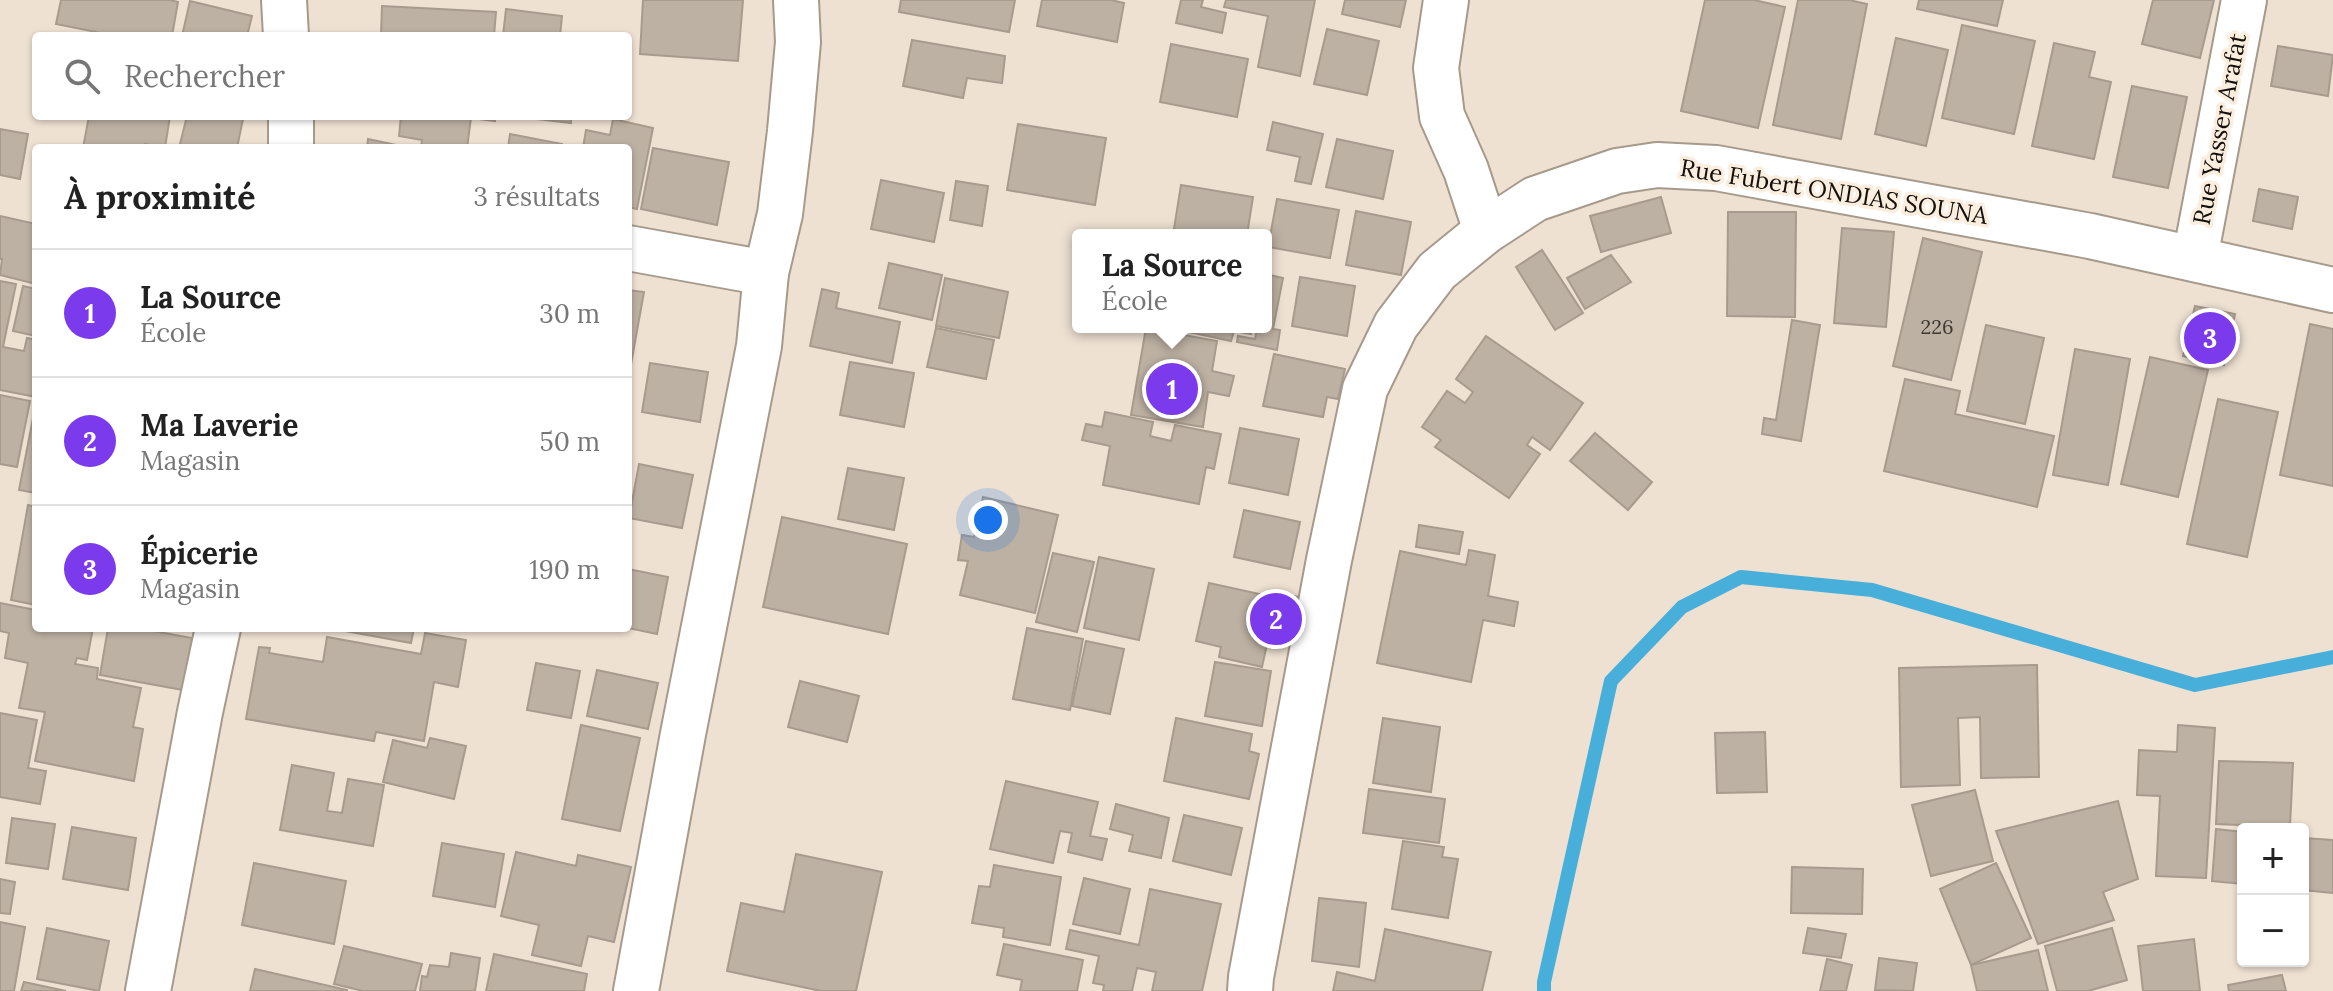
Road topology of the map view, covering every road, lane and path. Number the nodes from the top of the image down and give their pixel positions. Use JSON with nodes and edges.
{"nodes":[{"id":1,"x":284,"y":0,"type":"edge"},
{"id":2,"x":796,"y":0,"type":"edge"},
{"id":3,"x":1446,"y":0,"type":"edge"},
{"id":4,"x":2244,"y":0,"type":"edge"},
{"id":5,"x":286,"y":32,"type":"edge"},
{"id":6,"x":291,"y":120,"type":"edge"},
{"id":7,"x":291,"y":144,"type":"edge"},
{"id":8,"x":1486,"y":231,"type":"junction"},
{"id":9,"x":632,"y":249,"type":"edge"},
{"id":10,"x":2195,"y":258,"type":"junction"},
{"id":11,"x":766,"y":273,"type":"junction"},
{"id":12,"x":2333,"y":290,"type":"edge"},
{"id":13,"x":217,"y":632,"type":"edge"},
{"id":14,"x":148,"y":991,"type":"edge"},
{"id":15,"x":636,"y":991,"type":"edge"},
{"id":16,"x":1250,"y":991,"type":"edge"}],
"edges":[{"from":1,"to":5,"type":"street"},
{"from":2,"to":11,"type":"street"},
{"from":3,"to":8,"type":"street"},
{"from":4,"to":10,"type":"street","name":"Rue Yasser Arafat"},
{"from":6,"to":7,"type":"street"},
{"from":8,"to":10,"type":"street","name":"Rue Fubert ONDIAS SOUNA"},
{"from":8,"to":16,"type":"street","name":"Rue Fubert ONDIAS SOUNA"},
{"from":9,"to":11,"type":"street"},
{"from":10,"to":12,"type":"street","name":"Rue Fubert ONDIAS SOUNA"},
{"from":11,"to":15,"type":"street"},
{"from":13,"to":14,"type":"street"}]}
